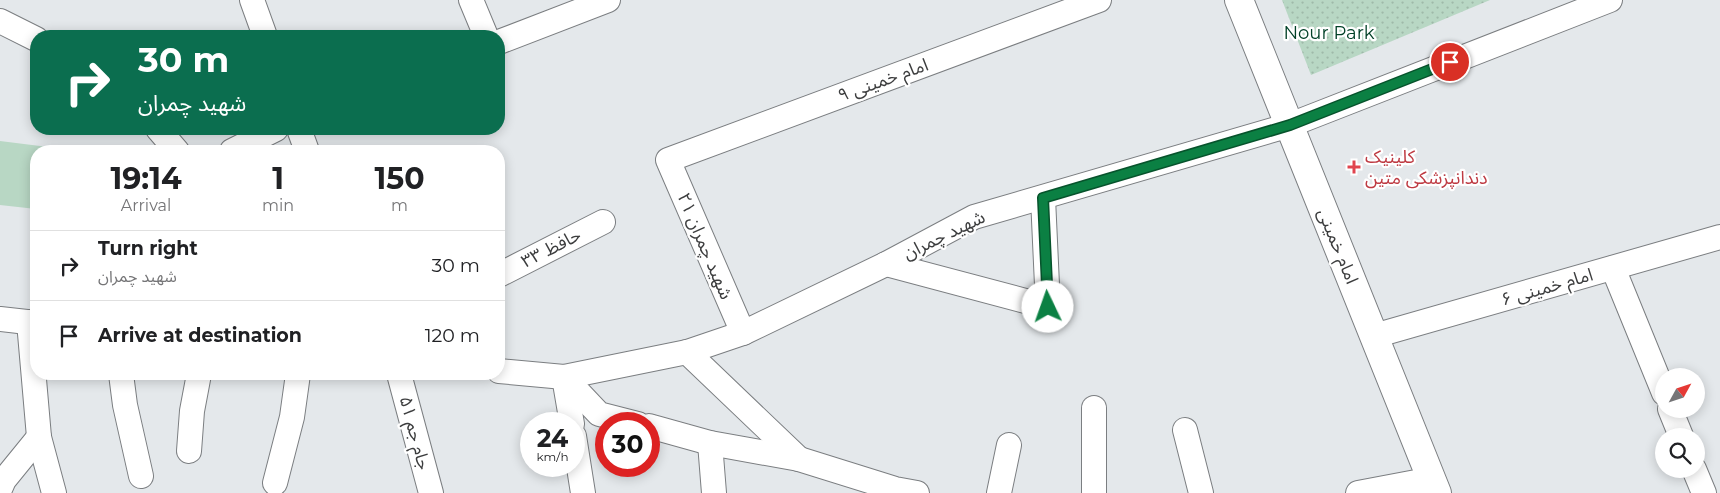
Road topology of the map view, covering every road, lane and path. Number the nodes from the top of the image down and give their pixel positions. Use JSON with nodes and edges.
{"nodes":[{"id":1,"x":252,"y":0,"type":"edge"},
{"id":2,"x":471,"y":0,"type":"edge"},
{"id":3,"x":608,"y":0,"type":"edge"},
{"id":4,"x":1099,"y":0,"type":"edge"},
{"id":5,"x":1239,"y":0,"type":"edge"},
{"id":6,"x":1610,"y":0,"type":"edge"},
{"id":7,"x":0,"y":21,"type":"edge"},
{"id":8,"x":264,"y":30,"type":"edge"},
{"id":9,"x":484,"y":30,"type":"edge"},
{"id":10,"x":30,"y":36,"type":"edge"},
{"id":11,"x":505,"y":40,"type":"edge"},
{"id":12,"x":1290,"y":125,"type":"junction"},
{"id":13,"x":163,"y":135,"type":"edge"},
{"id":14,"x":264,"y":135,"type":"edge"},
{"id":15,"x":172,"y":145,"type":"edge"},
{"id":16,"x":244,"y":145,"type":"edge"},
{"id":17,"x":668,"y":160,"type":"joint"},
{"id":18,"x":1043,"y":198,"type":"junction"},
{"id":19,"x":604,"y":222,"type":"dead end"},
{"id":20,"x":1720,"y":237,"type":"edge"},
{"id":21,"x":886,"y":264,"type":"junction"},
{"id":22,"x":1613,"y":268,"type":"junction"},
{"id":23,"x":505,"y":272,"type":"edge"},
{"id":24,"x":0,"y":319,"type":"edge"},
{"id":25,"x":30,"y":322,"type":"edge"},
{"id":26,"x":743,"y":333,"type":"junction"},
{"id":27,"x":1374,"y":336,"type":"junction"},
{"id":28,"x":687,"y":352,"type":"junction"},
{"id":29,"x":1655,"y":371,"type":"edge"},
{"id":30,"x":505,"y":372,"type":"edge"},
{"id":31,"x":564,"y":377,"type":"junction"},
{"id":32,"x":36,"y":380,"type":"edge"},
{"id":33,"x":123,"y":380,"type":"edge"},
{"id":34,"x":198,"y":380,"type":"edge"},
{"id":35,"x":297,"y":380,"type":"edge"},
{"id":36,"x":401,"y":380,"type":"edge"},
{"id":37,"x":1094,"y":408,"type":"dead end"},
{"id":38,"x":570,"y":412,"type":"edge"},
{"id":39,"x":597,"y":412,"type":"edge"},
{"id":40,"x":660,"y":429,"type":"edge"},
{"id":41,"x":1185,"y":430,"type":"dead end"},
{"id":42,"x":39,"y":437,"type":"junction"},
{"id":43,"x":710,"y":442,"type":"junction"},
{"id":44,"x":1009,"y":445,"type":"dead end"},
{"id":45,"x":189,"y":451,"type":"dead end"},
{"id":46,"x":799,"y":459,"type":"junction"},
{"id":47,"x":142,"y":476,"type":"dead end"},
{"id":48,"x":580,"y":477,"type":"edge"},
{"id":49,"x":1698,"y":478,"type":"edge"},
{"id":50,"x":276,"y":483,"type":"dead end"},
{"id":51,"x":865,"y":486,"type":"edge"},
{"id":52,"x":1434,"y":486,"type":"edge"},
{"id":53,"x":0,"y":489,"type":"edge"},
{"id":54,"x":54,"y":493,"type":"edge"},
{"id":55,"x":432,"y":493,"type":"edge"},
{"id":56,"x":583,"y":493,"type":"edge"},
{"id":57,"x":714,"y":493,"type":"edge"},
{"id":58,"x":917,"y":493,"type":"edge"},
{"id":59,"x":999,"y":493,"type":"edge"},
{"id":60,"x":1094,"y":493,"type":"edge"},
{"id":61,"x":1201,"y":493,"type":"edge"},
{"id":62,"x":1358,"y":493,"type":"edge"},
{"id":63,"x":1704,"y":493,"type":"edge"}],
"edges":[{"from":1,"to":8,"type":"street"},
{"from":2,"to":9,"type":"street"},
{"from":3,"to":11,"type":"street"},
{"from":4,"to":17,"type":"street","name":"امام خمینی ۹"},
{"from":5,"to":12,"type":"main road","name":"امام خمینی"},
{"from":6,"to":12,"type":"street","name":"شهید چمران"},
{"from":7,"to":10,"type":"street"},
{"from":12,"to":18,"type":"street","name":"شهید چمران"},
{"from":12,"to":27,"type":"main road","name":"امام خمینی"},
{"from":13,"to":15,"type":"street"},
{"from":14,"to":16,"type":"street"},
{"from":17,"to":26,"type":"street","name":"شهید چمران ۲۱"},
{"from":18,"to":21,"type":"street","name":"شهید چمران"},
{"from":18,"to":21,"type":"street"},
{"from":19,"to":23,"type":"street","name":"حافظ ۳۳"},
{"from":20,"to":22,"type":"street","name":"امام خمینی ۶"},
{"from":21,"to":26,"type":"street","name":"شهید چمران"},
{"from":22,"to":27,"type":"street","name":"امام خمینی ۶"},
{"from":22,"to":29,"type":"street"},
{"from":24,"to":25,"type":"street"},
{"from":26,"to":28,"type":"street","name":"شهید چمران"},
{"from":27,"to":52,"type":"main road","name":"امام خمینی"},
{"from":28,"to":31,"type":"street","name":"شهید چمران"},
{"from":28,"to":46,"type":"street"},
{"from":30,"to":31,"type":"street","name":"شهید چمران"},
{"from":31,"to":38,"type":"street"},
{"from":31,"to":39,"type":"street"},
{"from":32,"to":42,"type":"street"},
{"from":33,"to":47,"type":"street"},
{"from":34,"to":45,"type":"street"},
{"from":35,"to":50,"type":"street"},
{"from":36,"to":55,"type":"street","name":"جام جم ۵۱"},
{"from":37,"to":60,"type":"street"},
{"from":40,"to":43,"type":"street"},
{"from":41,"to":61,"type":"street"},
{"from":42,"to":53,"type":"street"},
{"from":42,"to":54,"type":"street"},
{"from":43,"to":46,"type":"street"},
{"from":43,"to":57,"type":"street"},
{"from":44,"to":59,"type":"street"},
{"from":46,"to":51,"type":"street"},
{"from":48,"to":56,"type":"street"},
{"from":49,"to":63,"type":"street"},
{"from":51,"to":58,"type":"street"},
{"from":52,"to":62,"type":"street"}]}
